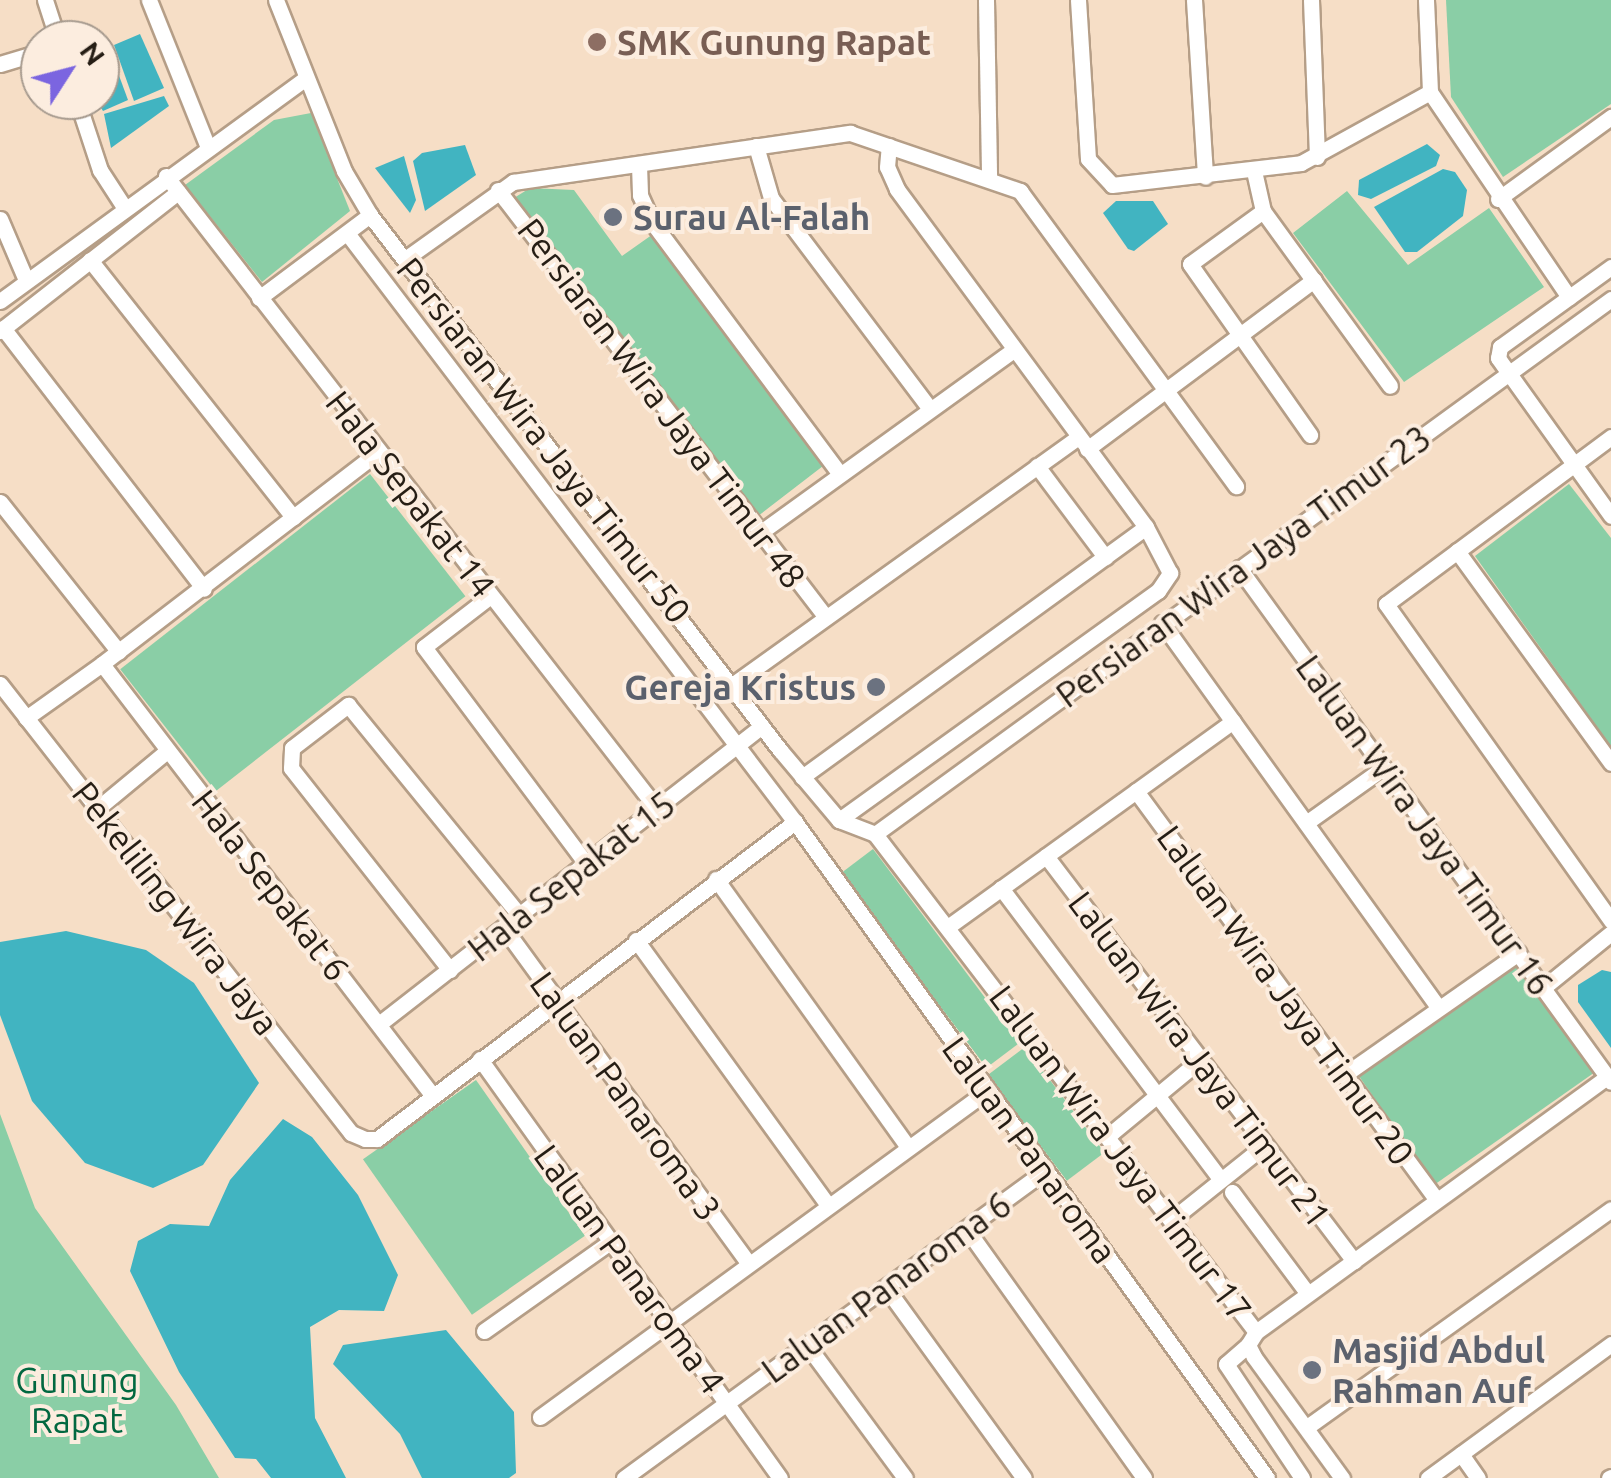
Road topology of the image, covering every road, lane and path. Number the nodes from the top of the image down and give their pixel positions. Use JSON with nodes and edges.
{"nodes":[{"id":1,"x":150,"y":0,"type":"edge"},
{"id":2,"x":276,"y":0,"type":"edge"},
{"id":3,"x":986,"y":0,"type":"edge"},
{"id":4,"x":1078,"y":0,"type":"edge"},
{"id":5,"x":1194,"y":0,"type":"edge"},
{"id":6,"x":1311,"y":0,"type":"edge"},
{"id":7,"x":1426,"y":0,"type":"edge"},
{"id":8,"x":306,"y":78,"type":"junction"},
{"id":9,"x":1430,"y":92,"type":"junction"},
{"id":10,"x":1611,"y":118,"type":"edge"},
{"id":11,"x":84,"y":120,"type":"edge"},
{"id":12,"x":207,"y":145,"type":"junction"},
{"id":13,"x":756,"y":146,"type":"junction"},
{"id":14,"x":889,"y":146,"type":"junction"},
{"id":15,"x":1318,"y":157,"type":"junction"},
{"id":16,"x":639,"y":165,"type":"junction"},
{"id":17,"x":1254,"y":171,"type":"junction"},
{"id":18,"x":166,"y":176,"type":"junction"},
{"id":19,"x":989,"y":177,"type":"junction"},
{"id":20,"x":1205,"y":177,"type":"junction"},
{"id":21,"x":498,"y":190,"type":"junction"},
{"id":22,"x":178,"y":192,"type":"junction"},
{"id":23,"x":1498,"y":199,"type":"junction"},
{"id":24,"x":124,"y":207,"type":"junction"},
{"id":25,"x":1263,"y":211,"type":"junction"},
{"id":26,"x":370,"y":215,"type":"junction"},
{"id":27,"x":0,"y":219,"type":"edge"},
{"id":28,"x":347,"y":233,"type":"junction"},
{"id":29,"x":405,"y":259,"type":"junction"},
{"id":30,"x":90,"y":260,"type":"junction"},
{"id":31,"x":1611,"y":267,"type":"edge"},
{"id":32,"x":26,"y":280,"type":"junction"},
{"id":33,"x":1314,"y":280,"type":"junction"},
{"id":34,"x":1569,"y":297,"type":"junction"},
{"id":35,"x":259,"y":298,"type":"junction"},
{"id":36,"x":1611,"y":299,"type":"edge"},
{"id":37,"x":0,"y":301,"type":"edge"},
{"id":38,"x":1,"y":330,"type":"edge"},
{"id":39,"x":1240,"y":336,"type":"junction"},
{"id":40,"x":1012,"y":350,"type":"junction"},
{"id":41,"x":1507,"y":376,"type":"junction"},
{"id":42,"x":1390,"y":386,"type":"dead end"},
{"id":43,"x":1167,"y":392,"type":"junction"},
{"id":44,"x":930,"y":408,"type":"junction"},
{"id":45,"x":1310,"y":434,"type":"dead end"},
{"id":46,"x":1611,"y":437,"type":"edge"},
{"id":47,"x":1082,"y":443,"type":"junction"},
{"id":48,"x":378,"y":452,"type":"junction"},
{"id":49,"x":1573,"y":464,"type":"junction"},
{"id":50,"x":1037,"y":466,"type":"junction"},
{"id":51,"x":840,"y":474,"type":"junction"},
{"id":52,"x":1236,"y":486,"type":"dead end"},
{"id":53,"x":0,"y":502,"type":"edge"},
{"id":54,"x":1611,"y":516,"type":"edge"},
{"id":55,"x":293,"y":517,"type":"junction"},
{"id":56,"x":1146,"y":528,"type":"junction"},
{"id":57,"x":760,"y":532,"type":"junction"},
{"id":58,"x":1457,"y":550,"type":"junction"},
{"id":59,"x":1105,"y":557,"type":"junction"},
{"id":60,"x":1239,"y":568,"type":"junction"},
{"id":61,"x":204,"y":589,"type":"junction"},
{"id":62,"x":490,"y":596,"type":"junction"},
{"id":63,"x":825,"y":616,"type":"junction"},
{"id":64,"x":1162,"y":623,"type":"junction"},
{"id":65,"x":120,"y":652,"type":"junction"},
{"id":66,"x":106,"y":669,"type":"junction"},
{"id":67,"x":0,"y":684,"type":"edge"},
{"id":68,"x":732,"y":685,"type":"junction"},
{"id":69,"x":26,"y":718,"type":"junction"},
{"id":70,"x":1233,"y":722,"type":"junction"},
{"id":71,"x":762,"y":726,"type":"junction"},
{"id":72,"x":738,"y":747,"type":"junction"},
{"id":73,"x":167,"y":751,"type":"junction"},
{"id":74,"x":1611,"y":763,"type":"edge"},
{"id":75,"x":1384,"y":768,"type":"junction"},
{"id":76,"x":802,"y":777,"type":"junction"},
{"id":77,"x":1136,"y":791,"type":"junction"},
{"id":78,"x":98,"y":808,"type":"junction"},
{"id":79,"x":658,"y":810,"type":"junction"},
{"id":80,"x":839,"y":820,"type":"junction"},
{"id":81,"x":795,"y":822,"type":"junction"},
{"id":82,"x":1306,"y":823,"type":"junction"},
{"id":83,"x":875,"y":834,"type":"junction"},
{"id":84,"x":1046,"y":856,"type":"junction"},
{"id":85,"x":587,"y":865,"type":"junction"},
{"id":86,"x":716,"y":880,"type":"junction"},
{"id":87,"x":1001,"y":888,"type":"junction"},
{"id":88,"x":520,"y":916,"type":"junction"},
{"id":89,"x":1611,"y":921,"type":"edge"},
{"id":90,"x":948,"y":926,"type":"junction"},
{"id":91,"x":504,"y":928,"type":"junction"},
{"id":92,"x":1611,"y":932,"type":"edge"},
{"id":93,"x":636,"y":940,"type":"junction"},
{"id":94,"x":1518,"y":953,"type":"junction"},
{"id":95,"x":450,"y":970,"type":"junction"},
{"id":96,"x":1543,"y":988,"type":"junction"},
{"id":97,"x":556,"y":1000,"type":"junction"},
{"id":98,"x":1439,"y":1008,"type":"junction"},
{"id":99,"x":379,"y":1024,"type":"junction"},
{"id":100,"x":480,"y":1059,"type":"junction"},
{"id":101,"x":1200,"y":1060,"type":"junction"},
{"id":102,"x":1344,"y":1074,"type":"junction"},
{"id":103,"x":1609,"y":1080,"type":"edge"},
{"id":104,"x":987,"y":1091,"type":"junction"},
{"id":105,"x":433,"y":1096,"type":"junction"},
{"id":106,"x":1157,"y":1096,"type":"junction"},
{"id":107,"x":1108,"y":1136,"type":"junction"},
{"id":108,"x":1265,"y":1145,"type":"junction"},
{"id":109,"x":908,"y":1147,"type":"junction"},
{"id":110,"x":1046,"y":1170,"type":"junction"},
{"id":111,"x":1220,"y":1179,"type":"junction"},
{"id":112,"x":1232,"y":1192,"type":"dead end"},
{"id":113,"x":1436,"y":1199,"type":"junction"},
{"id":114,"x":828,"y":1205,"type":"junction"},
{"id":115,"x":1611,"y":1209,"type":"edge"},
{"id":116,"x":1171,"y":1220,"type":"junction"},
{"id":117,"x":968,"y":1231,"type":"junction"},
{"id":118,"x":610,"y":1242,"type":"junction"},
{"id":119,"x":1354,"y":1261,"type":"junction"},
{"id":120,"x":748,"y":1263,"type":"junction"},
{"id":121,"x":887,"y":1290,"type":"junction"},
{"id":122,"x":1308,"y":1294,"type":"junction"},
{"id":123,"x":668,"y":1324,"type":"junction"},
{"id":124,"x":484,"y":1331,"type":"dead end"},
{"id":125,"x":1252,"y":1338,"type":"junction"},
{"id":126,"x":807,"y":1344,"type":"junction"},
{"id":127,"x":1611,"y":1344,"type":"edge"},
{"id":128,"x":726,"y":1404,"type":"junction"},
{"id":129,"x":540,"y":1417,"type":"dead end"},
{"id":130,"x":1307,"y":1427,"type":"junction"},
{"id":131,"x":1461,"y":1454,"type":"junction"},
{"id":132,"x":1136,"y":1475,"type":"edge"},
{"id":133,"x":624,"y":1478,"type":"edge"},
{"id":134,"x":780,"y":1478,"type":"edge"},
{"id":135,"x":906,"y":1478,"type":"edge"},
{"id":136,"x":1024,"y":1478,"type":"edge"},
{"id":137,"x":1267,"y":1478,"type":"edge"},
{"id":138,"x":1302,"y":1478,"type":"edge"},
{"id":139,"x":1342,"y":1478,"type":"edge"},
{"id":140,"x":1428,"y":1478,"type":"edge"},
{"id":141,"x":1478,"y":1478,"type":"edge"}],
"edges":[{"from":1,"to":12,"type":"street"},
{"from":2,"to":8,"type":"street","name":"Persiaran Wira Jaya Timur 50"},
{"from":3,"to":19,"type":"street"},
{"from":4,"to":20,"type":"street"},
{"from":5,"to":20,"type":"street"},
{"from":6,"to":15,"type":"street"},
{"from":7,"to":9,"type":"street"},
{"from":8,"to":12,"type":"street"},
{"from":8,"to":26,"type":"street","name":"Persiaran Wira Jaya Timur 50"},
{"from":9,"to":15,"type":"street"},
{"from":9,"to":23,"type":"street"},
{"from":10,"to":23,"type":"street"},
{"from":11,"to":24,"type":"street"},
{"from":12,"to":18,"type":"street"},
{"from":13,"to":14,"type":"street"},
{"from":13,"to":16,"type":"street"},
{"from":13,"to":44,"type":"street"},
{"from":14,"to":19,"type":"street"},
{"from":14,"to":40,"type":"street"},
{"from":15,"to":17,"type":"street"},
{"from":16,"to":21,"type":"street"},
{"from":16,"to":51,"type":"street"},
{"from":17,"to":20,"type":"street"},
{"from":17,"to":25,"type":"street"},
{"from":18,"to":22,"type":"street","name":"Hala Sepakat 14"},
{"from":18,"to":24,"type":"street"},
{"from":19,"to":43,"type":"street"},
{"from":21,"to":29,"type":"street"},
{"from":21,"to":57,"type":"street","name":"Persiaran Wira Jaya Timur 48"},
{"from":22,"to":30,"type":"street"},
{"from":22,"to":35,"type":"street","name":"Hala Sepakat 14"},
{"from":23,"to":34,"type":"street"},
{"from":24,"to":32,"type":"street"},
{"from":25,"to":33,"type":"street"},
{"from":25,"to":39,"type":"street"},
{"from":26,"to":28,"type":"street"},
{"from":26,"to":29,"type":"street","name":"Persiaran Wira Jaya Timur 50"},
{"from":27,"to":32,"type":"street"},
{"from":28,"to":35,"type":"street"},
{"from":28,"to":72,"type":"street","name":"Laluan Panaroma"},
{"from":29,"to":68,"type":"street","name":"Persiaran Wira Jaya Timur 50"},
{"from":30,"to":38,"type":"street"},
{"from":30,"to":55,"type":"street"},
{"from":31,"to":34,"type":"street"},
{"from":32,"to":37,"type":"street"},
{"from":33,"to":39,"type":"street"},
{"from":33,"to":42,"type":"street"},
{"from":34,"to":41,"type":"street"},
{"from":35,"to":48,"type":"street","name":"Hala Sepakat 14"},
{"from":36,"to":41,"type":"street","name":"Persiaran Wira Jaya Timur 23"},
{"from":38,"to":61,"type":"street"},
{"from":39,"to":43,"type":"street"},
{"from":39,"to":45,"type":"street"},
{"from":40,"to":44,"type":"street"},
{"from":40,"to":47,"type":"street"},
{"from":41,"to":49,"type":"street"},
{"from":41,"to":60,"type":"street","name":"Persiaran Wira Jaya Timur 23"},
{"from":43,"to":47,"type":"street"},
{"from":43,"to":52,"type":"street"},
{"from":44,"to":51,"type":"street"},
{"from":46,"to":49,"type":"street"},
{"from":47,"to":50,"type":"street"},
{"from":47,"to":56,"type":"street"},
{"from":48,"to":55,"type":"street"},
{"from":48,"to":62,"type":"street","name":"Hala Sepakat 14"},
{"from":49,"to":54,"type":"street"},
{"from":49,"to":58,"type":"street"},
{"from":50,"to":59,"type":"street"},
{"from":50,"to":63,"type":"street"},
{"from":51,"to":57,"type":"street"},
{"from":53,"to":65,"type":"street"},
{"from":55,"to":61,"type":"street"},
{"from":56,"to":59,"type":"street"},
{"from":56,"to":80,"type":"street"},
{"from":57,"to":63,"type":"street","name":"Persiaran Wira Jaya Timur 48"},
{"from":58,"to":74,"type":"street"},
{"from":58,"to":89,"type":"street"},
{"from":59,"to":76,"type":"street"},
{"from":60,"to":64,"type":"street","name":"Persiaran Wira Jaya Timur 23"},
{"from":60,"to":75,"type":"street","name":"Laluan Wira Jaya Timur 16"},
{"from":61,"to":65,"type":"street"},
{"from":62,"to":79,"type":"street","name":"Hala Sepakat 14"},
{"from":62,"to":85,"type":"street"},
{"from":63,"to":68,"type":"street"},
{"from":64,"to":70,"type":"street"},
{"from":64,"to":83,"type":"street","name":"Persiaran Wira Jaya Timur 23"},
{"from":65,"to":66,"type":"street"},
{"from":66,"to":69,"type":"street"},
{"from":66,"to":73,"type":"street","name":"Hala Sepakat 6"},
{"from":67,"to":69,"type":"street","name":"Pekeliling Wira Jaya"},
{"from":68,"to":71,"type":"street","name":"Persiaran Wira Jaya Timur 50"},
{"from":69,"to":78,"type":"street","name":"Pekeliling Wira Jaya"},
{"from":70,"to":77,"type":"street"},
{"from":70,"to":82,"type":"street"},
{"from":71,"to":72,"type":"street","name":"Hala Sepakat 15"},
{"from":71,"to":76,"type":"street","name":"Persiaran Wira Jaya Timur 50"},
{"from":72,"to":79,"type":"street","name":"Hala Sepakat 15"},
{"from":72,"to":81,"type":"street","name":"Laluan Panaroma"},
{"from":73,"to":78,"type":"street"},
{"from":73,"to":99,"type":"street","name":"Hala Sepakat 6"},
{"from":75,"to":82,"type":"street"},
{"from":75,"to":94,"type":"street","name":"Laluan Wira Jaya Timur 16"},
{"from":76,"to":80,"type":"street","name":"Persiaran Wira Jaya Timur 50"},
{"from":77,"to":84,"type":"street"},
{"from":77,"to":102,"type":"street","name":"Laluan Wira Jaya Timur 20"},
{"from":78,"to":105,"type":"street","name":"Pekeliling Wira Jaya"},
{"from":79,"to":85,"type":"street","name":"Hala Sepakat 15"},
{"from":80,"to":83,"type":"street","name":"Persiaran Wira Jaya Timur 50"},
{"from":81,"to":86,"type":"street"},
{"from":81,"to":104,"type":"street","name":"Laluan Panaroma"},
{"from":82,"to":98,"type":"street"},
{"from":83,"to":90,"type":"street","name":"Laluan Wira Jaya Timur 17"},
{"from":84,"to":87,"type":"street"},
{"from":84,"to":101,"type":"street","name":"Laluan Wira Jaya Timur 21"},
{"from":85,"to":88,"type":"street","name":"Hala Sepakat 15"},
{"from":86,"to":93,"type":"street"},
{"from":86,"to":109,"type":"street"},
{"from":87,"to":90,"type":"street"},
{"from":87,"to":106,"type":"street"},
{"from":88,"to":91,"type":"street","name":"Hala Sepakat 15"},
{"from":88,"to":95,"type":"street"},
{"from":90,"to":107,"type":"street","name":"Laluan Wira Jaya Timur 17"},
{"from":91,"to":95,"type":"street","name":"Hala Sepakat 15"},
{"from":91,"to":97,"type":"street","name":"Laluan Panaroma 3"},
{"from":92,"to":96,"type":"street"},
{"from":93,"to":97,"type":"street"},
{"from":93,"to":114,"type":"street"},
{"from":94,"to":96,"type":"street","name":"Laluan Wira Jaya Timur 16"},
{"from":94,"to":98,"type":"street"},
{"from":95,"to":99,"type":"street","name":"Hala Sepakat 15"},
{"from":96,"to":103,"type":"street","name":"Laluan Wira Jaya Timur 16"},
{"from":97,"to":100,"type":"street"},
{"from":97,"to":120,"type":"street","name":"Laluan Panaroma 3"},
{"from":98,"to":102,"type":"street"},
{"from":99,"to":105,"type":"street","name":"Hala Sepakat 6"},
{"from":100,"to":105,"type":"street"},
{"from":100,"to":118,"type":"street","name":"Laluan Panaroma 4"},
{"from":101,"to":106,"type":"street"},
{"from":101,"to":108,"type":"street","name":"Laluan Wira Jaya Timur 21"},
{"from":102,"to":113,"type":"street","name":"Laluan Wira Jaya Timur 20"},
{"from":103,"to":113,"type":"street"},
{"from":104,"to":109,"type":"street"},
{"from":104,"to":110,"type":"street","name":"Laluan Panaroma"},
{"from":106,"to":107,"type":"street"},
{"from":106,"to":111,"type":"street"},
{"from":107,"to":116,"type":"street","name":"Laluan Wira Jaya Timur 17"},
{"from":108,"to":111,"type":"street"},
{"from":108,"to":119,"type":"street","name":"Laluan Wira Jaya Timur 21"},
{"from":109,"to":114,"type":"street"},
{"from":110,"to":117,"type":"street","name":"Laluan Panaroma 6"},
{"from":110,"to":137,"type":"street","name":"Laluan Panaroma"},
{"from":111,"to":116,"type":"street"},
{"from":112,"to":122,"type":"street"},
{"from":113,"to":119,"type":"street"},
{"from":114,"to":120,"type":"street"},
{"from":115,"to":130,"type":"street"},
{"from":116,"to":125,"type":"street","name":"Laluan Wira Jaya Timur 17"},
{"from":117,"to":121,"type":"street","name":"Laluan Panaroma 6"},
{"from":117,"to":132,"type":"street"},
{"from":118,"to":123,"type":"street","name":"Laluan Panaroma 4"},
{"from":118,"to":124,"type":"street"},
{"from":119,"to":122,"type":"street"},
{"from":120,"to":123,"type":"street"},
{"from":121,"to":126,"type":"street","name":"Laluan Panaroma 6"},
{"from":121,"to":136,"type":"street"},
{"from":122,"to":125,"type":"street"},
{"from":123,"to":128,"type":"street","name":"Laluan Panaroma 4"},
{"from":123,"to":129,"type":"street"},
{"from":125,"to":130,"type":"street","name":"Laluan Wira Jaya Timur 17"},
{"from":125,"to":138,"type":"street"},
{"from":126,"to":128,"type":"street","name":"Laluan Panaroma 6"},
{"from":126,"to":135,"type":"street"},
{"from":127,"to":131,"type":"street"},
{"from":128,"to":133,"type":"street","name":"Laluan Panaroma 6"},
{"from":128,"to":134,"type":"street","name":"Laluan Panaroma 4"},
{"from":130,"to":139,"type":"street","name":"Laluan Wira Jaya Timur 17"},
{"from":131,"to":140,"type":"street"},
{"from":131,"to":141,"type":"street"}]}
